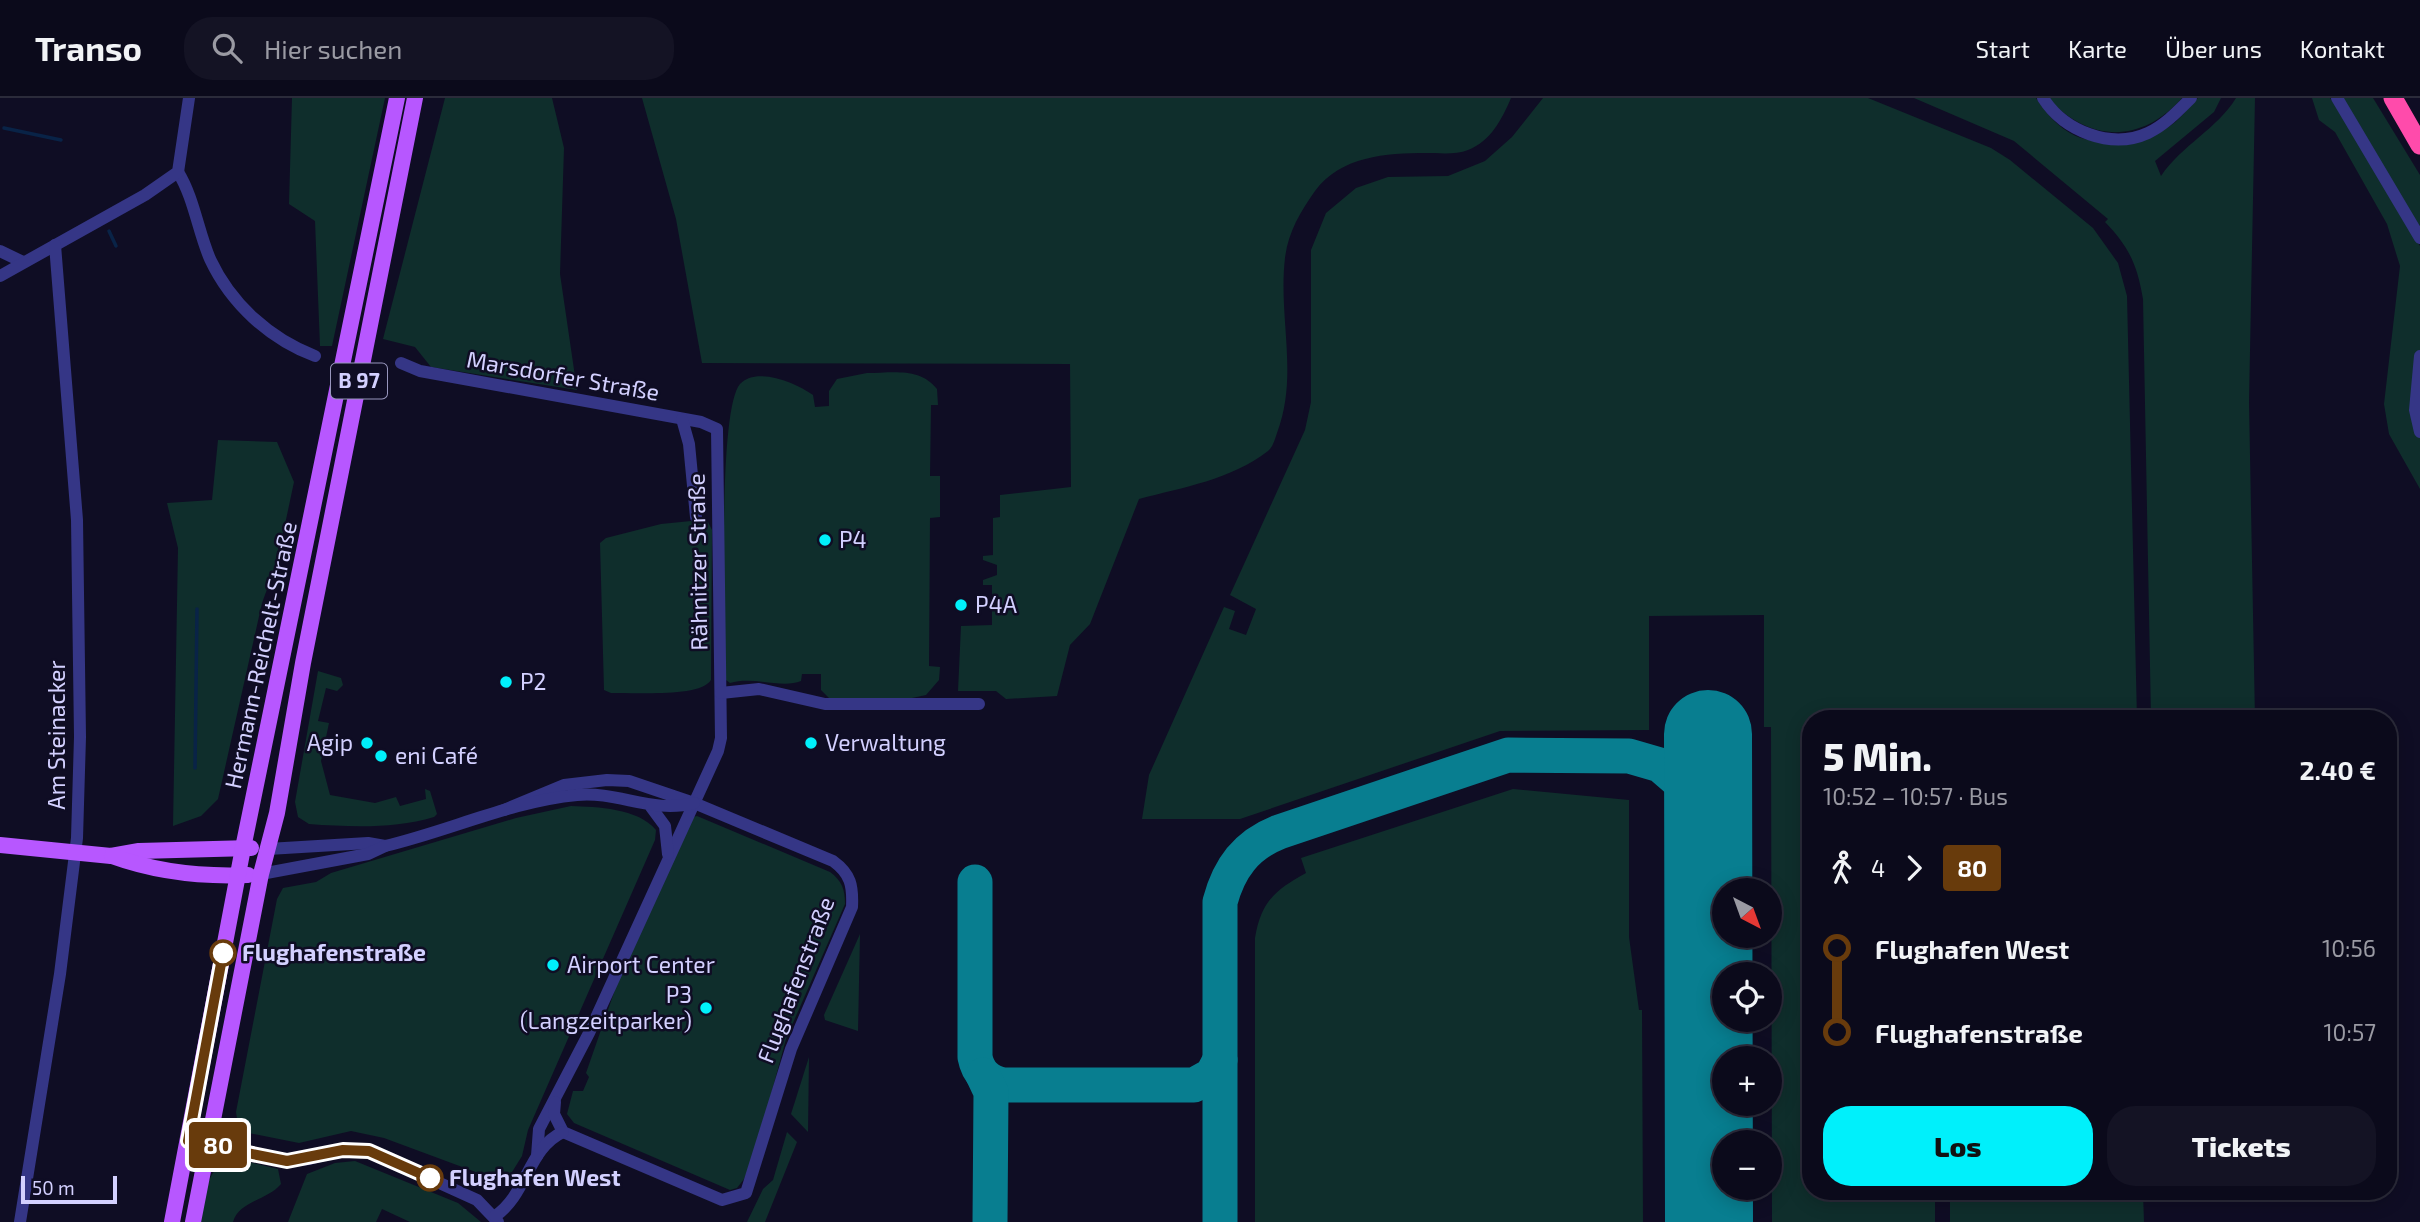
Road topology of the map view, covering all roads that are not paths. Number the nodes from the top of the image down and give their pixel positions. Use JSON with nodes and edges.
{"nodes":[{"id":1,"x":189,"y":98,"type":"edge"},
{"id":2,"x":397,"y":98,"type":"edge"},
{"id":3,"x":415,"y":98,"type":"edge"},
{"id":4,"x":2043,"y":98,"type":"edge"},
{"id":5,"x":2191,"y":98,"type":"edge"},
{"id":6,"x":2337,"y":98,"type":"edge"},
{"id":7,"x":2393,"y":98,"type":"edge"},
{"id":8,"x":2420,"y":145,"type":"edge"},
{"id":9,"x":177,"y":172,"type":"junction"},
{"id":10,"x":2420,"y":238,"type":"edge"},
{"id":11,"x":54,"y":245,"type":"junction"},
{"id":12,"x":0,"y":251,"type":"edge"},
{"id":13,"x":23,"y":262,"type":"junction"},
{"id":14,"x":0,"y":276,"type":"edge"},
{"id":15,"x":315,"y":356,"type":"dead end"},
{"id":16,"x":2420,"y":356,"type":"edge"},
{"id":17,"x":401,"y":363,"type":"dead end"},
{"id":18,"x":682,"y":419,"type":"junction"},
{"id":19,"x":717,"y":429,"type":"joint"},
{"id":20,"x":2420,"y":432,"type":"edge"},
{"id":21,"x":696,"y":517,"type":"dead end"},
{"id":22,"x":721,"y":694,"type":"junction"},
{"id":23,"x":979,"y":704,"type":"dead end"},
{"id":24,"x":694,"y":803,"type":"junction"},
{"id":25,"x":651,"y":807,"type":"junction"},
{"id":26,"x":504,"y":810,"type":"junction"},
{"id":27,"x":0,"y":845,"type":"edge"},
{"id":28,"x":385,"y":846,"type":"junction"},
{"id":29,"x":243,"y":848,"type":"junction"},
{"id":30,"x":268,"y":849,"type":"junction"},
{"id":31,"x":75,"y":854,"type":"junction"},
{"id":32,"x":111,"y":856,"type":"junction"},
{"id":33,"x":668,"y":858,"type":"junction"},
{"id":34,"x":261,"y":874,"type":"junction"},
{"id":35,"x":238,"y":875,"type":"junction"},
{"id":36,"x":555,"y":1102,"type":"junction"},
{"id":37,"x":563,"y":1132,"type":"junction"},
{"id":38,"x":188,"y":1141,"type":"junction"},
{"id":39,"x":207,"y":1144,"type":"junction"},
{"id":40,"x":537,"y":1156,"type":"junction"},
{"id":41,"x":496,"y":1219,"type":"edge"},
{"id":42,"x":20,"y":1222,"type":"edge"},
{"id":43,"x":172,"y":1222,"type":"edge"},
{"id":44,"x":193,"y":1222,"type":"edge"}],
"edges":[{"from":1,"to":9,"type":"street"},
{"from":2,"to":29,"type":"main road","name":"Hermann-Reichelt-Straße","number":"B 97"},
{"from":3,"to":30,"type":"main road","name":"Hermann-Reichelt-Straße","number":"B 97"},
{"from":4,"to":5,"type":"street"},
{"from":6,"to":10,"type":"street"},
{"from":7,"to":8,"type":"highway"},
{"from":9,"to":11,"type":"street"},
{"from":9,"to":15,"type":"street"},
{"from":11,"to":13,"type":"street"},
{"from":11,"to":31,"type":"street","name":"Am Steinacker"},
{"from":12,"to":13,"type":"street"},
{"from":13,"to":14,"type":"street"},
{"from":16,"to":20,"type":"street"},
{"from":17,"to":18,"type":"street","name":"Marsdorfer Straße"},
{"from":18,"to":19,"type":"street","name":"Marsdorfer Straße"},
{"from":18,"to":21,"type":"street"},
{"from":19,"to":22,"type":"street","name":"Rähnitzer Straße"},
{"from":22,"to":23,"type":"street"},
{"from":22,"to":24,"type":"street","name":"Rähnitzer Straße"},
{"from":24,"to":25,"type":"street","name":"Flughafenstraße"},
{"from":24,"to":26,"type":"street","name":"Flughafenstraße"},
{"from":24,"to":33,"type":"street","name":"Rähnitzer Straße"},
{"from":24,"to":37,"type":"street","name":"Flughafenstraße"},
{"from":25,"to":26,"type":"street","name":"Flughafenstraße"},
{"from":25,"to":33,"type":"street"},
{"from":26,"to":28,"type":"street","name":"Flughafenstraße"},
{"from":27,"to":31,"type":"main road","name":"Flughafenstraße"},
{"from":28,"to":30,"type":"street","name":"Flughafenstraße"},
{"from":28,"to":34,"type":"street","name":"Flughafenstraße"},
{"from":29,"to":30,"type":"main road","name":"Flughafenstraße"},
{"from":29,"to":32,"type":"main road","name":"Flughafenstraße"},
{"from":29,"to":35,"type":"main road","name":"Hermann-Reichelt-Straße","number":"B 97"},
{"from":30,"to":34,"type":"main road","name":"Hermann-Reichelt-Straße","number":"B 97"},
{"from":31,"to":32,"type":"main road","name":"Flughafenstraße"},
{"from":31,"to":42,"type":"street","name":"Am Steinacker"},
{"from":32,"to":35,"type":"main road","name":"Flughafenstraße"},
{"from":33,"to":36,"type":"street"},
{"from":34,"to":35,"type":"main road","name":"Flughafenstraße"},
{"from":34,"to":39,"type":"main road","name":"Hermann-Reichelt-Straße"},
{"from":35,"to":38,"type":"main road","name":"Hermann-Reichelt-Straße"},
{"from":36,"to":37,"type":"street"},
{"from":36,"to":40,"type":"street"},
{"from":37,"to":40,"type":"street"},
{"from":38,"to":39,"type":"street"},
{"from":38,"to":43,"type":"main road","name":"Hermann-Reichelt-Straße"},
{"from":39,"to":41,"type":"street"},
{"from":39,"to":44,"type":"main road","name":"Hermann-Reichelt-Straße"},
{"from":40,"to":41,"type":"street"}]}
